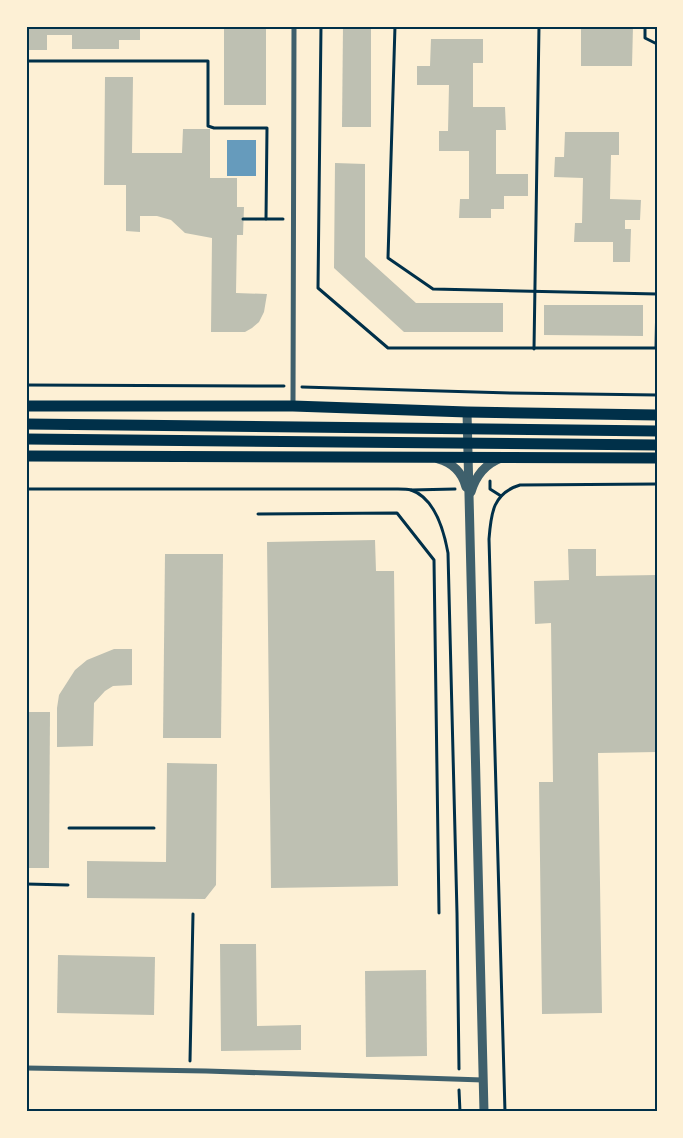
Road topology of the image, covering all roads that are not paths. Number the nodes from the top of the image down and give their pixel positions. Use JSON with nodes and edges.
{"nodes":[{"id":1,"x":294,"y":26,"type":"edge"},
{"id":2,"x":26,"y":406,"type":"edge"},
{"id":3,"x":293,"y":406,"type":"junction"},
{"id":4,"x":467,"y":412,"type":"junction"},
{"id":5,"x":657,"y":415,"type":"edge"},
{"id":6,"x":26,"y":424,"type":"edge"},
{"id":7,"x":657,"y":432,"type":"edge"},
{"id":8,"x":26,"y":439,"type":"edge"},
{"id":9,"x":657,"y":445,"type":"edge"},
{"id":10,"x":26,"y":456,"type":"edge"},
{"id":11,"x":431,"y":457,"type":"junction"},
{"id":12,"x":468,"y":457,"type":"junction"},
{"id":13,"x":507,"y":457,"type":"junction"},
{"id":14,"x":657,"y":458,"type":"edge"},
{"id":15,"x":470,"y":489,"type":"junction"},
{"id":16,"x":469,"y":502,"type":"junction"},
{"id":17,"x":26,"y":1068,"type":"edge"},
{"id":18,"x":483,"y":1080,"type":"junction"},
{"id":19,"x":484,"y":1112,"type":"edge"}],
"edges":[{"from":1,"to":3,"type":"street"},
{"from":2,"to":3,"type":"main road"},
{"from":3,"to":4,"type":"main road"},
{"from":4,"to":5,"type":"main road"},
{"from":4,"to":12,"type":"street"},
{"from":6,"to":7,"type":"main road"},
{"from":8,"to":9,"type":"main road"},
{"from":10,"to":11,"type":"main road"},
{"from":11,"to":12,"type":"main road"},
{"from":11,"to":15,"type":"street"},
{"from":12,"to":13,"type":"main road"},
{"from":12,"to":16,"type":"street"},
{"from":13,"to":14,"type":"main road"},
{"from":13,"to":15,"type":"street"},
{"from":15,"to":16,"type":"street"},
{"from":16,"to":18,"type":"street"},
{"from":17,"to":18,"type":"street"},
{"from":18,"to":19,"type":"street"}]}
